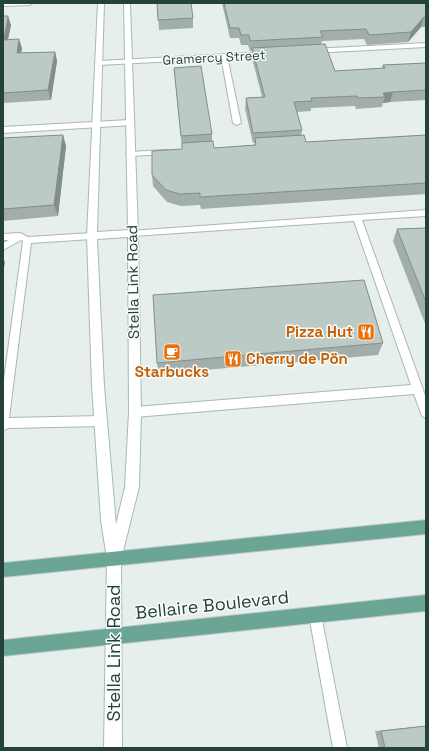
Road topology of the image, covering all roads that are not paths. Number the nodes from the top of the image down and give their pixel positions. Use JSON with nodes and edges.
{"nodes":[{"id":1,"x":30,"y":3,"type":"edge"},
{"id":2,"x":101,"y":3,"type":"edge"},
{"id":3,"x":127,"y":3,"type":"edge"},
{"id":4,"x":3,"y":4,"type":"edge"},
{"id":5,"x":426,"y":45,"type":"edge"},
{"id":6,"x":306,"y":52,"type":"edge"},
{"id":7,"x":276,"y":53,"type":"edge"},
{"id":8,"x":224,"y":56,"type":"junction"},
{"id":9,"x":128,"y":61,"type":"junction"},
{"id":10,"x":99,"y":63,"type":"junction"},
{"id":11,"x":129,"y":123,"type":"junction"},
{"id":12,"x":236,"y":123,"type":"dead end"},
{"id":13,"x":96,"y":125,"type":"junction"},
{"id":14,"x":3,"y":130,"type":"edge"},
{"id":15,"x":169,"y":152,"type":"edge"},
{"id":16,"x":130,"y":154,"type":"junction"},
{"id":17,"x":426,"y":213,"type":"edge"},
{"id":18,"x":357,"y":217,"type":"junction"},
{"id":19,"x":133,"y":233,"type":"junction"},
{"id":20,"x":92,"y":236,"type":"junction"},
{"id":21,"x":3,"y":237,"type":"edge"},
{"id":22,"x":24,"y":238,"type":"junction"},
{"id":23,"x":3,"y":247,"type":"edge"},
{"id":24,"x":6,"y":384,"type":"edge"},
{"id":25,"x":417,"y":389,"type":"junction"},
{"id":26,"x":135,"y":412,"type":"junction"},
{"id":27,"x":426,"y":413,"type":"edge"},
{"id":28,"x":101,"y":421,"type":"junction"},
{"id":29,"x":3,"y":424,"type":"edge"},
{"id":30,"x":426,"y":527,"type":"edge"},
{"id":31,"x":114,"y":559,"type":"junction"},
{"id":32,"x":3,"y":570,"type":"edge"},
{"id":33,"x":426,"y":603,"type":"edge"},
{"id":34,"x":315,"y":615,"type":"junction"},
{"id":35,"x":114,"y":636,"type":"junction"},
{"id":36,"x":3,"y":648,"type":"edge"},
{"id":37,"x":113,"y":748,"type":"edge"},
{"id":38,"x":340,"y":748,"type":"edge"}],
"edges":[{"from":1,"to":4,"type":"main road"},
{"from":2,"to":10,"type":"main road","name":"Stella Link Road"},
{"from":3,"to":9,"type":"main road","name":"Stella Link Road"},
{"from":5,"to":6,"type":"main road"},
{"from":7,"to":8,"type":"main road","name":"Gramercy Street"},
{"from":8,"to":9,"type":"main road","name":"Gramercy Street"},
{"from":8,"to":12,"type":"lane"},
{"from":9,"to":10,"type":"main road","name":"Gramercy Street"},
{"from":9,"to":11,"type":"main road","name":"Stella Link Road"},
{"from":10,"to":13,"type":"main road","name":"Stella Link Road"},
{"from":11,"to":13,"type":"main road"},
{"from":11,"to":16,"type":"main road","name":"Stella Link Road"},
{"from":13,"to":14,"type":"main road"},
{"from":13,"to":20,"type":"main road","name":"Stella Link Road"},
{"from":15,"to":16,"type":"lane"},
{"from":16,"to":19,"type":"main road","name":"Stella Link Road"},
{"from":17,"to":18,"type":"lane"},
{"from":18,"to":19,"type":"lane"},
{"from":18,"to":25,"type":"lane"},
{"from":19,"to":20,"type":"main road"},
{"from":19,"to":26,"type":"main road","name":"Stella Link Road"},
{"from":20,"to":22,"type":"lane"},
{"from":20,"to":28,"type":"main road","name":"Stella Link Road"},
{"from":21,"to":22,"type":"lane"},
{"from":22,"to":23,"type":"lane"},
{"from":22,"to":24,"type":"lane"},
{"from":24,"to":29,"type":"lane"},
{"from":25,"to":26,"type":"lane"},
{"from":25,"to":27,"type":"lane"},
{"from":26,"to":31,"type":"main road","name":"Stella Link Road"},
{"from":28,"to":29,"type":"lane"},
{"from":28,"to":31,"type":"main road","name":"Stella Link Road"},
{"from":30,"to":31,"type":"main road"},
{"from":31,"to":32,"type":"main road"},
{"from":31,"to":35,"type":"main road","name":"Stella Link Road"},
{"from":33,"to":34,"type":"main road","name":"Bellaire Boulevard"},
{"from":34,"to":35,"type":"main road","name":"Bellaire Boulevard"},
{"from":34,"to":38,"type":"lane"},
{"from":35,"to":36,"type":"main road","name":"Bellaire Boulevard"},
{"from":35,"to":37,"type":"main road","name":"Stella Link Road"}]}
